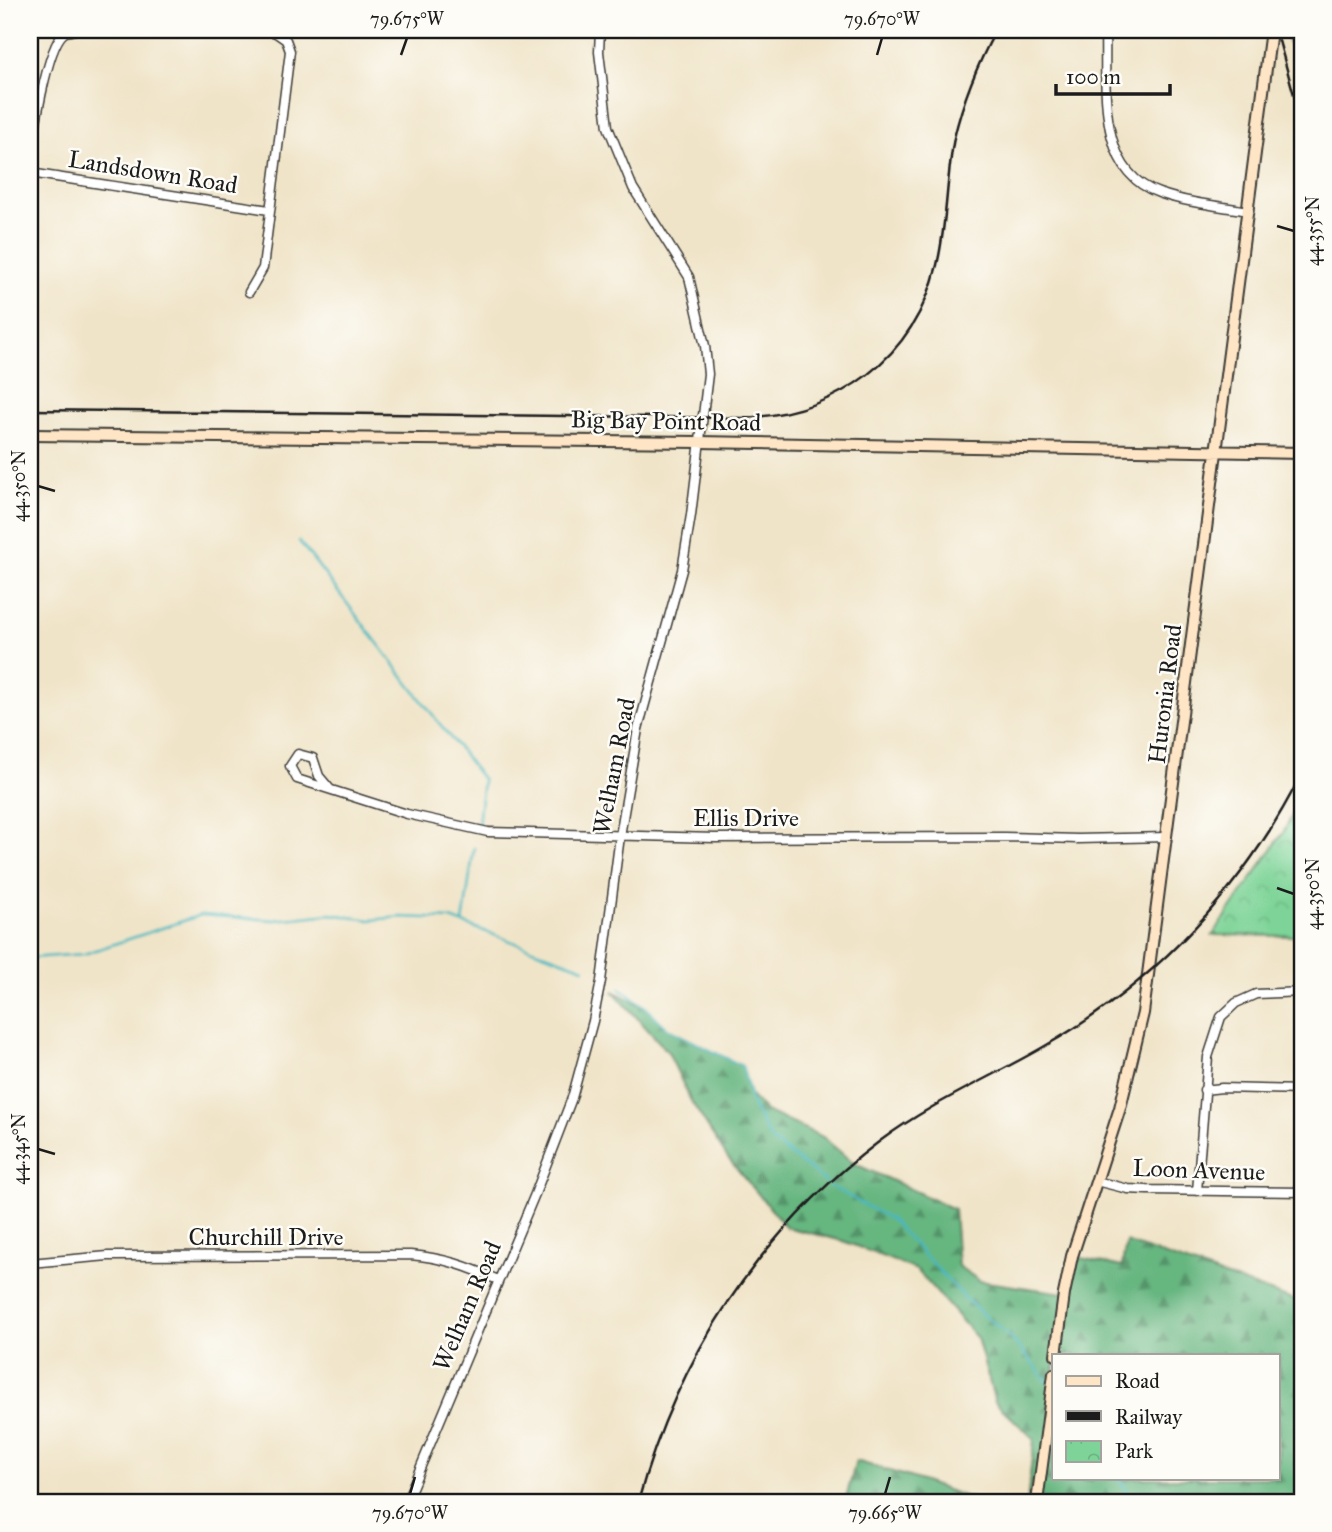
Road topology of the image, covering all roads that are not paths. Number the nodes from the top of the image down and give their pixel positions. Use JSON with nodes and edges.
{"nodes":[{"id":1,"x":75,"y":30,"type":"edge"},
{"id":2,"x":133,"y":30,"type":"edge"},
{"id":3,"x":600,"y":30,"type":"edge"},
{"id":4,"x":1105,"y":30,"type":"edge"},
{"id":5,"x":1271,"y":30,"type":"edge"},
{"id":6,"x":30,"y":163,"type":"edge"},
{"id":7,"x":30,"y":173,"type":"edge"},
{"id":8,"x":270,"y":210,"type":"junction"},
{"id":9,"x":1249,"y":211,"type":"junction"},
{"id":10,"x":249,"y":292,"type":"dead end"},
{"id":11,"x":30,"y":435,"type":"edge"},
{"id":12,"x":699,"y":442,"type":"junction"},
{"id":13,"x":1217,"y":453,"type":"junction"},
{"id":14,"x":1302,"y":453,"type":"edge"},
{"id":15,"x":330,"y":789,"type":"junction"},
{"id":16,"x":620,"y":836,"type":"junction"},
{"id":17,"x":1167,"y":836,"type":"junction"},
{"id":18,"x":1302,"y":992,"type":"edge"},
{"id":19,"x":1204,"y":1090,"type":"junction"},
{"id":20,"x":1302,"y":1090,"type":"edge"},
{"id":21,"x":1096,"y":1181,"type":"junction"},
{"id":22,"x":1197,"y":1191,"type":"junction"},
{"id":23,"x":1302,"y":1192,"type":"edge"},
{"id":24,"x":30,"y":1263,"type":"edge"},
{"id":25,"x":498,"y":1280,"type":"junction"},
{"id":26,"x":1056,"y":1354,"type":"edge"},
{"id":27,"x":1052,"y":1389,"type":"edge"},
{"id":28,"x":406,"y":1502,"type":"edge"},
{"id":29,"x":1037,"y":1502,"type":"edge"}],
"edges":[{"from":1,"to":6,"type":"street"},
{"from":2,"to":8,"type":"street"},
{"from":3,"to":12,"type":"street","name":"Welham Road"},
{"from":4,"to":9,"type":"street"},
{"from":5,"to":9,"type":"main road","name":"Huronia Road"},
{"from":7,"to":8,"type":"street","name":"Landsdown Road"},
{"from":8,"to":10,"type":"street"},
{"from":9,"to":13,"type":"main road","name":"Huronia Road"},
{"from":11,"to":12,"type":"main road","name":"Big Bay Point Road"},
{"from":12,"to":13,"type":"main road","name":"Big Bay Point Road"},
{"from":12,"to":16,"type":"street","name":"Welham Road"},
{"from":13,"to":14,"type":"main road","name":"Big Bay Point Road"},
{"from":13,"to":17,"type":"main road","name":"Huronia Road"},
{"from":15,"to":15,"type":"street","name":"Ellis Drive"},
{"from":15,"to":16,"type":"street","name":"Ellis Drive"},
{"from":16,"to":17,"type":"street","name":"Ellis Drive"},
{"from":16,"to":25,"type":"street","name":"Welham Road"},
{"from":17,"to":21,"type":"main road","name":"Huronia Road"},
{"from":18,"to":19,"type":"street"},
{"from":19,"to":20,"type":"street"},
{"from":19,"to":22,"type":"street"},
{"from":21,"to":22,"type":"street","name":"Loon Avenue"},
{"from":21,"to":26,"type":"main road","name":"Huronia Road"},
{"from":22,"to":23,"type":"street","name":"Loon Avenue"},
{"from":24,"to":25,"type":"street","name":"Churchill Drive"},
{"from":25,"to":28,"type":"street","name":"Welham Road"},
{"from":27,"to":29,"type":"main road"}]}
